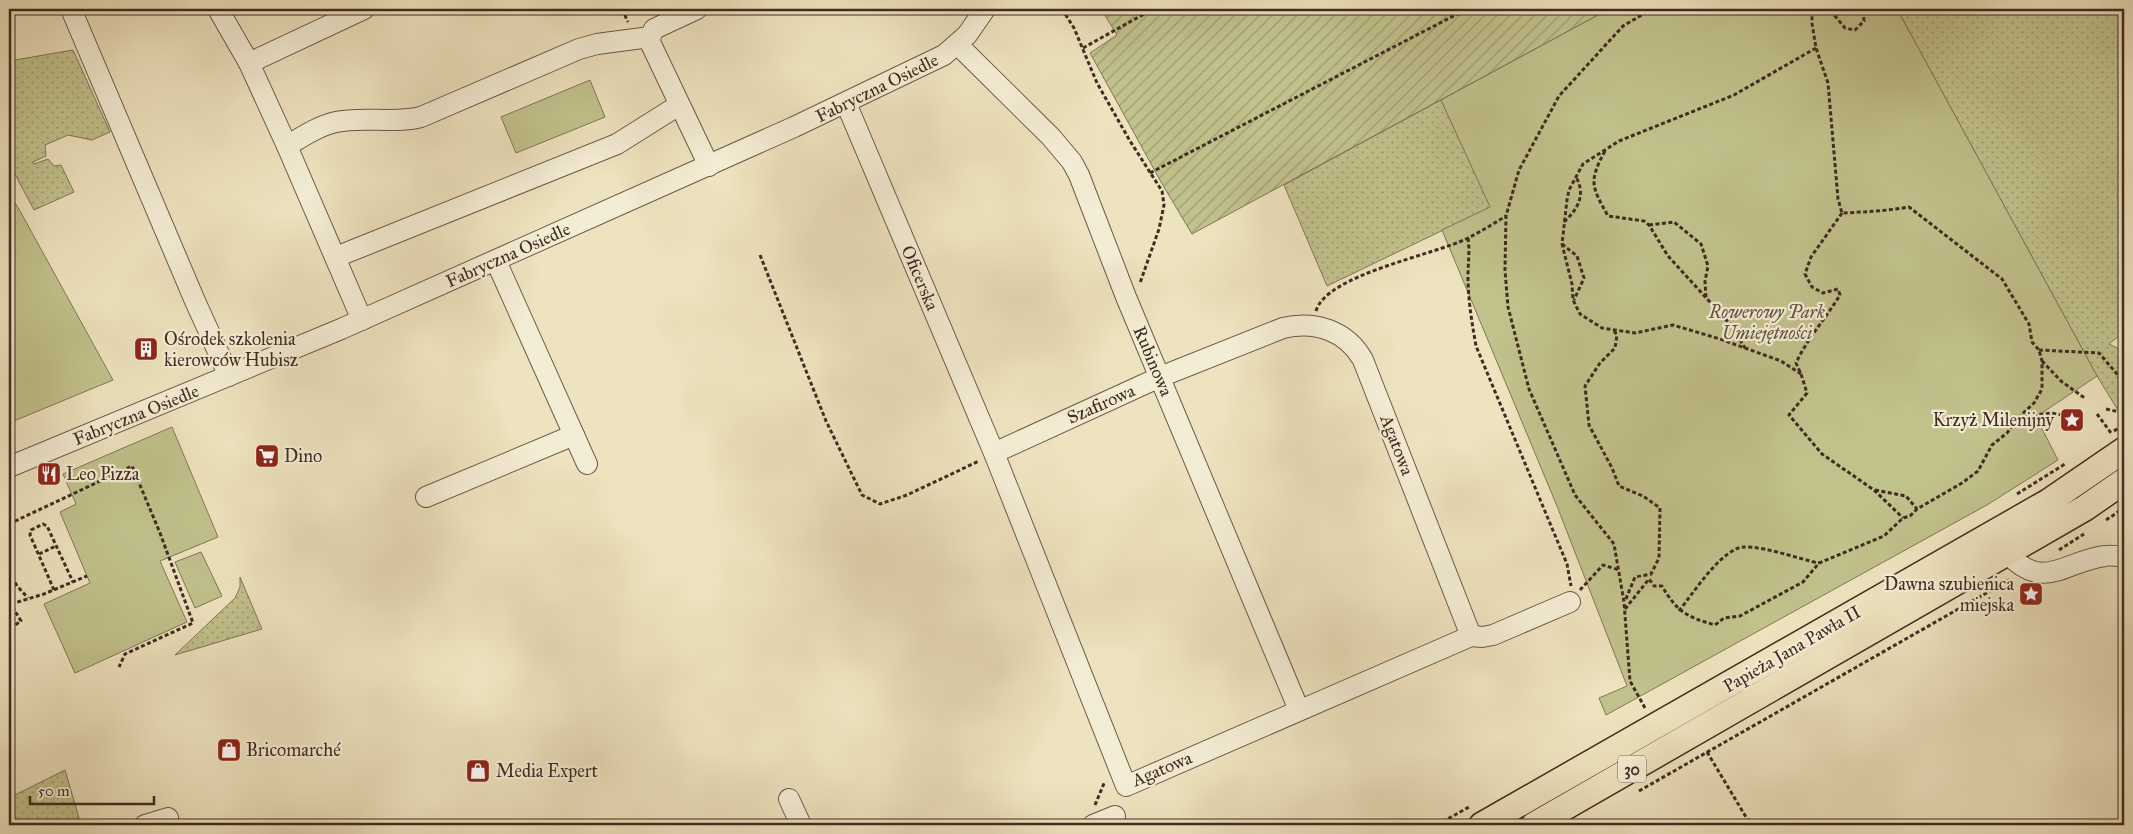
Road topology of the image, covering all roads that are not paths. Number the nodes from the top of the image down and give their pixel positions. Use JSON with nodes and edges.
{"nodes":[{"id":1,"x":71,"y":9,"type":"edge"},
{"id":2,"x":218,"y":9,"type":"edge"},
{"id":3,"x":364,"y":9,"type":"edge"},
{"id":4,"x":697,"y":9,"type":"edge"},
{"id":5,"x":985,"y":9,"type":"edge"},
{"id":6,"x":650,"y":37,"type":"junction"},
{"id":7,"x":958,"y":45,"type":"junction"},
{"id":8,"x":249,"y":63,"type":"junction"},
{"id":9,"x":846,"y":103,"type":"junction"},
{"id":10,"x":679,"y":105,"type":"junction"},
{"id":11,"x":287,"y":146,"type":"junction"},
{"id":12,"x":709,"y":166,"type":"junction"},
{"id":13,"x":336,"y":257,"type":"junction"},
{"id":14,"x":496,"y":260,"type":"junction"},
{"id":15,"x":362,"y":320,"type":"junction"},
{"id":16,"x":1318,"y":327,"type":"joint"},
{"id":17,"x":229,"y":376,"type":"junction"},
{"id":18,"x":1160,"y":377,"type":"junction"},
{"id":19,"x":574,"y":435,"type":"junction"},
{"id":20,"x":2118,"y":442,"type":"edge"},
{"id":21,"x":994,"y":453,"type":"junction"},
{"id":22,"x":587,"y":464,"type":"dead end"},
{"id":23,"x":9,"y":467,"type":"edge"},
{"id":24,"x":2124,"y":481,"type":"edge"},
{"id":25,"x":426,"y":497,"type":"dead end"},
{"id":26,"x":2007,"y":553,"type":"junction"},
{"id":27,"x":2123,"y":556,"type":"edge"},
{"id":28,"x":1570,"y":602,"type":"road end"},
{"id":29,"x":1471,"y":636,"type":"junction"},
{"id":30,"x":1299,"y":710,"type":"junction"},
{"id":31,"x":788,"y":799,"type":"dead end"},
{"id":32,"x":1115,"y":816,"type":"dead end"},
{"id":33,"x":168,"y":818,"type":"dead end"},
{"id":34,"x":145,"y":825,"type":"edge"},
{"id":35,"x":801,"y":825,"type":"edge"},
{"id":36,"x":1093,"y":825,"type":"edge"},
{"id":37,"x":1482,"y":825,"type":"edge"},
{"id":38,"x":1534,"y":825,"type":"edge"}],
"edges":[{"from":1,"to":17,"type":"street"},
{"from":2,"to":8,"type":"street"},
{"from":3,"to":8,"type":"street"},
{"from":4,"to":6,"type":"street"},
{"from":5,"to":7,"type":"street","name":"Fabryczna Osiedle"},
{"from":6,"to":10,"type":"street"},
{"from":6,"to":11,"type":"street"},
{"from":7,"to":9,"type":"street","name":"Fabryczna Osiedle"},
{"from":7,"to":18,"type":"street","name":"Rubinowa"},
{"from":8,"to":11,"type":"street"},
{"from":9,"to":12,"type":"street","name":"Fabryczna Osiedle"},
{"from":9,"to":21,"type":"street","name":"Oficerska"},
{"from":10,"to":12,"type":"street"},
{"from":10,"to":13,"type":"street"},
{"from":11,"to":13,"type":"street"},
{"from":12,"to":14,"type":"street","name":"Fabryczna Osiedle"},
{"from":13,"to":15,"type":"street"},
{"from":14,"to":15,"type":"street","name":"Fabryczna Osiedle"},
{"from":14,"to":19,"type":"street"},
{"from":15,"to":17,"type":"street","name":"Fabryczna Osiedle"},
{"from":16,"to":18,"type":"street","name":"Szafirowa"},
{"from":16,"to":29,"type":"street","name":"Agatowa"},
{"from":17,"to":23,"type":"street","name":"Fabryczna Osiedle"},
{"from":18,"to":21,"type":"street","name":"Szafirowa"},
{"from":18,"to":30,"type":"street","name":"Rubinowa"},
{"from":19,"to":22,"type":"street"},
{"from":19,"to":25,"type":"street"},
{"from":20,"to":37,"type":"main road","name":"Papieża Jana Pawła II","number":"30"},
{"from":21,"to":30,"type":"street","name":"Agatowa"},
{"from":24,"to":26,"type":"main road","name":"Papieża Jana Pawła II","number":"30"},
{"from":26,"to":27,"type":"street"},
{"from":26,"to":38,"type":"main road","name":"Papieża Jana Pawła II","number":"30"},
{"from":28,"to":29,"type":"street","name":"Agatowa"},
{"from":29,"to":30,"type":"street","name":"Agatowa"},
{"from":31,"to":35,"type":"street"},
{"from":32,"to":36,"type":"street"},
{"from":33,"to":34,"type":"street"}]}
